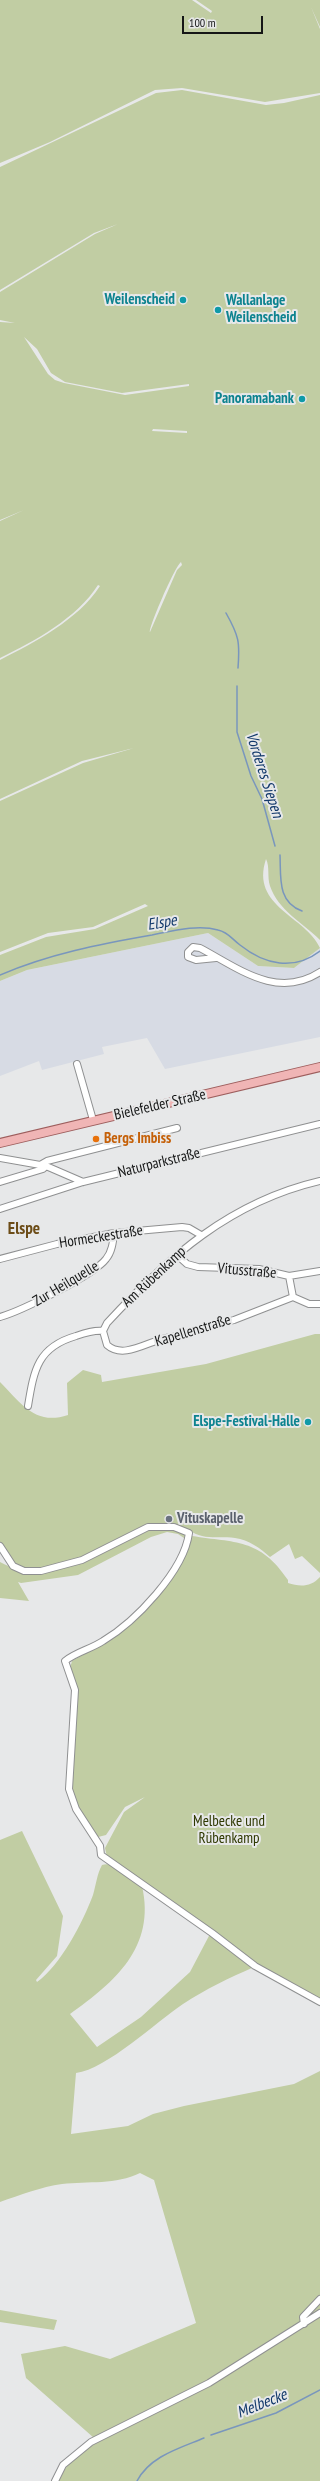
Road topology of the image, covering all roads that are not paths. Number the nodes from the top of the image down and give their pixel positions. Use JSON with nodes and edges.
{"nodes":[{"id":1,"x":216,"y":958,"type":"dead end"},
{"id":2,"x":320,"y":972,"type":"edge"},
{"id":3,"x":77,"y":1064,"type":"dead end"},
{"id":4,"x":320,"y":1066,"type":"edge"},
{"id":5,"x":92,"y":1120,"type":"junction"},
{"id":6,"x":320,"y":1124,"type":"edge"},
{"id":7,"x":177,"y":1128,"type":"dead end"},
{"id":8,"x":0,"y":1143,"type":"edge"},
{"id":9,"x":0,"y":1158,"type":"edge"},
{"id":10,"x":43,"y":1166,"type":"junction"},
{"id":11,"x":320,"y":1181,"type":"edge"},
{"id":12,"x":0,"y":1182,"type":"edge"},
{"id":13,"x":83,"y":1182,"type":"junction"},
{"id":14,"x":0,"y":1208,"type":"edge"},
{"id":15,"x":114,"y":1233,"type":"junction"},
{"id":16,"x":201,"y":1235,"type":"junction"},
{"id":17,"x":177,"y":1255,"type":"junction"},
{"id":18,"x":0,"y":1259,"type":"edge"},
{"id":19,"x":320,"y":1271,"type":"edge"},
{"id":20,"x":289,"y":1276,"type":"junction"},
{"id":21,"x":293,"y":1297,"type":"junction"},
{"id":22,"x":320,"y":1304,"type":"edge"},
{"id":23,"x":0,"y":1317,"type":"edge"},
{"id":24,"x":103,"y":1331,"type":"junction"},
{"id":25,"x":28,"y":1406,"type":"dead end"},
{"id":26,"x":0,"y":1546,"type":"edge"},
{"id":27,"x":320,"y":2002,"type":"edge"},
{"id":28,"x":320,"y":2299,"type":"edge"},
{"id":29,"x":320,"y":2313,"type":"edge"},
{"id":30,"x":304,"y":2324,"type":"junction"},
{"id":31,"x":54,"y":2481,"type":"edge"}],
"edges":[{"from":1,"to":2,"type":"street"},
{"from":3,"to":5,"type":"street"},
{"from":4,"to":5,"type":"main road","name":"Bielefelder Straße"},
{"from":5,"to":8,"type":"main road","name":"Bielefelder Straße"},
{"from":6,"to":13,"type":"street","name":"Naturparkstraße"},
{"from":7,"to":10,"type":"street"},
{"from":9,"to":10,"type":"street"},
{"from":10,"to":12,"type":"street"},
{"from":10,"to":13,"type":"street"},
{"from":11,"to":16,"type":"street","name":"Am Rübenkamp"},
{"from":13,"to":14,"type":"street","name":"Naturparkstraße"},
{"from":15,"to":16,"type":"street","name":"Hormeckestraße"},
{"from":15,"to":18,"type":"street","name":"Hormeckestraße"},
{"from":15,"to":23,"type":"street","name":"Zur Heilquelle"},
{"from":16,"to":17,"type":"street","name":"Am Rübenkamp"},
{"from":17,"to":20,"type":"street","name":"Vitusstraße"},
{"from":17,"to":24,"type":"street","name":"Am Rübenkamp"},
{"from":19,"to":20,"type":"street","name":"Vitusstraße"},
{"from":20,"to":21,"type":"street"},
{"from":21,"to":22,"type":"street"},
{"from":21,"to":24,"type":"street","name":"Kapellenstraße"},
{"from":24,"to":25,"type":"street"},
{"from":26,"to":27,"type":"street"},
{"from":28,"to":30,"type":"street"},
{"from":29,"to":30,"type":"street"},
{"from":30,"to":31,"type":"street"}]}
